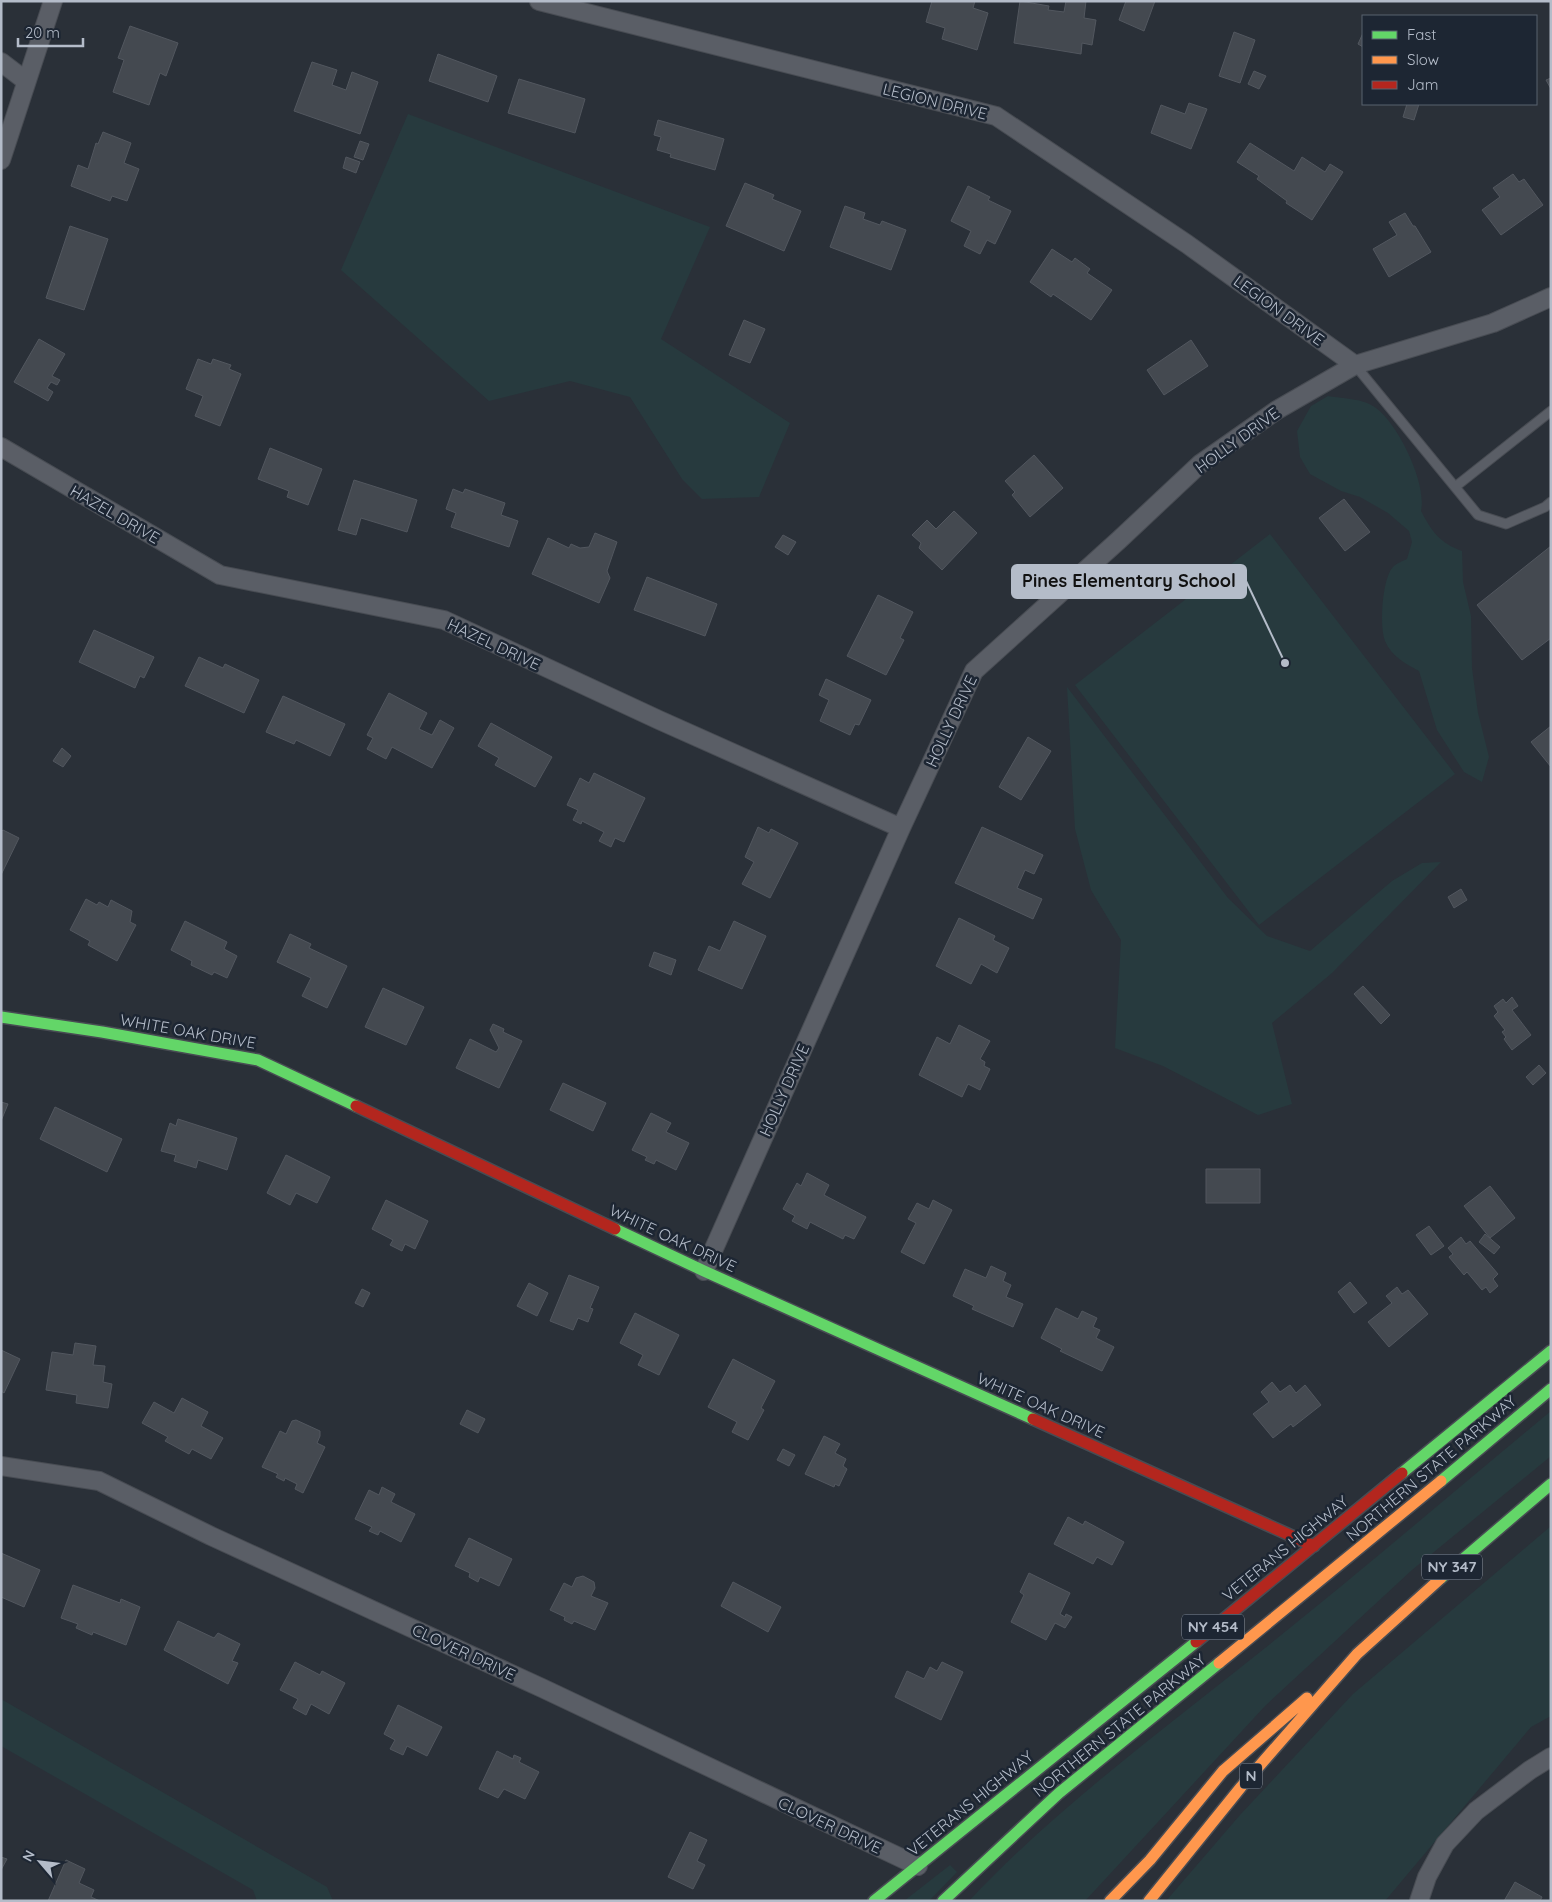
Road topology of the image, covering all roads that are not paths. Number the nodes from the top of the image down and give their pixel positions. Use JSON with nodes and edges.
{"nodes":[{"id":1,"x":53,"y":1,"type":"edge"},
{"id":2,"x":539,"y":1,"type":"edge"},
{"id":3,"x":1,"y":62,"type":"edge"},
{"id":4,"x":26,"y":80,"type":"junction"},
{"id":5,"x":1,"y":160,"type":"edge"},
{"id":6,"x":1551,"y":297,"type":"edge"},
{"id":7,"x":1355,"y":365,"type":"junction"},
{"id":8,"x":1551,"y":411,"type":"edge"},
{"id":9,"x":1,"y":447,"type":"edge"},
{"id":10,"x":1454,"y":487,"type":"junction"},
{"id":11,"x":1551,"y":502,"type":"edge"},
{"id":12,"x":902,"y":828,"type":"junction"},
{"id":13,"x":1,"y":1017,"type":"edge"},
{"id":14,"x":704,"y":1271,"type":"junction"},
{"id":15,"x":1551,"y":1351,"type":"edge"},
{"id":16,"x":1551,"y":1389,"type":"edge"},
{"id":17,"x":1,"y":1466,"type":"edge"},
{"id":18,"x":1551,"y":1484,"type":"edge"},
{"id":19,"x":1314,"y":1546,"type":"junction"},
{"id":20,"x":1358,"y":1654,"type":"junction"},
{"id":21,"x":1551,"y":1757,"type":"edge"},
{"id":22,"x":918,"y":1866,"type":"junction"},
{"id":23,"x":874,"y":1901,"type":"edge"},
{"id":24,"x":942,"y":1901,"type":"edge"},
{"id":25,"x":1110,"y":1901,"type":"edge"},
{"id":26,"x":1149,"y":1901,"type":"edge"},
{"id":27,"x":1419,"y":1901,"type":"edge"}],
"edges":[{"from":1,"to":4,"type":"street"},
{"from":2,"to":7,"type":"street","name":"LEGION DRIVE"},
{"from":3,"to":4,"type":"street"},
{"from":4,"to":5,"type":"street"},
{"from":6,"to":7,"type":"street","name":"HOLLY DRIVE"},
{"from":7,"to":10,"type":"lane"},
{"from":7,"to":12,"type":"street","name":"HOLLY DRIVE"},
{"from":8,"to":10,"type":"lane"},
{"from":9,"to":12,"type":"street","name":"HAZEL DRIVE"},
{"from":10,"to":11,"type":"lane"},
{"from":12,"to":14,"type":"street","name":"HOLLY DRIVE"},
{"from":13,"to":14,"type":"main road","name":"WHITE OAK DRIVE"},
{"from":14,"to":19,"type":"main road","name":"WHITE OAK DRIVE"},
{"from":15,"to":19,"type":"main road","name":"VETERANS HIGHWAY","number":"NY 454"},
{"from":16,"to":24,"type":"main road","name":"NORTHERN STATE PARKWAY"},
{"from":17,"to":22,"type":"street","name":"CLOVER DRIVE"},
{"from":18,"to":20,"type":"main road","number":"NY 347"},
{"from":19,"to":22,"type":"main road","name":"VETERANS HIGHWAY","number":"NY 454"},
{"from":20,"to":25,"type":"main road"},
{"from":20,"to":26,"type":"main road","number":"N"},
{"from":21,"to":27,"type":"street"},
{"from":22,"to":23,"type":"main road","name":"VETERANS HIGHWAY","number":"NY 454"}]}
